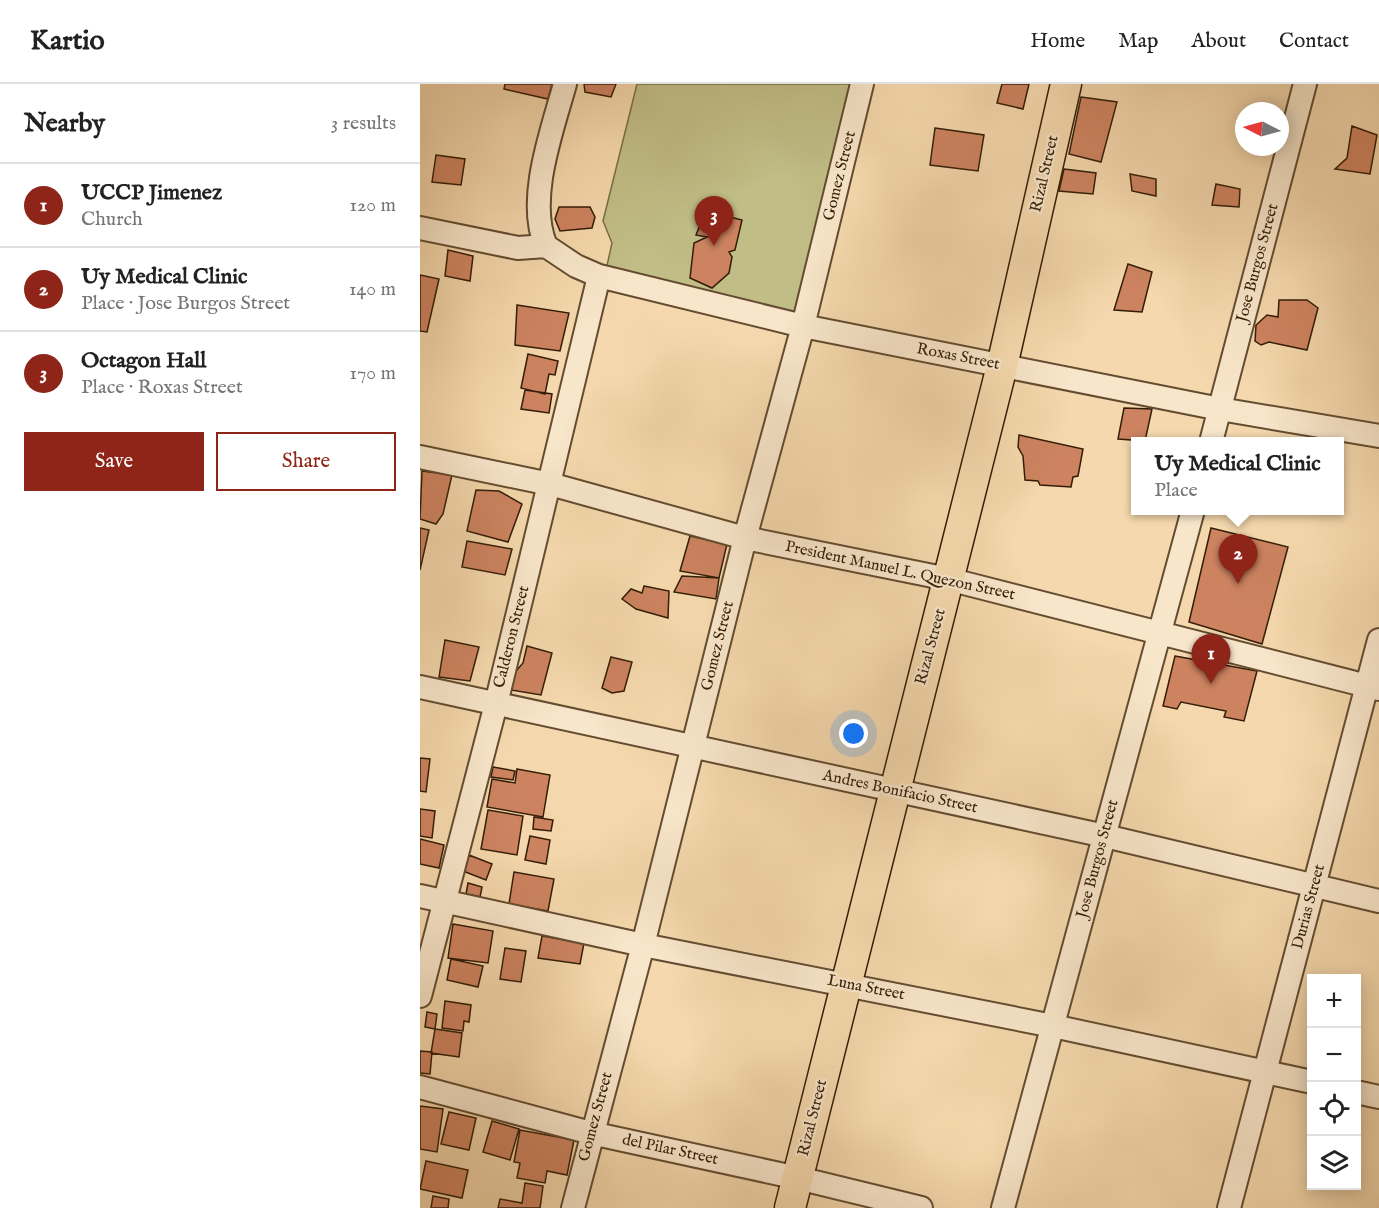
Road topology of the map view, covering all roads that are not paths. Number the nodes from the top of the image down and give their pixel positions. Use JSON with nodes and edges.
{"nodes":[{"id":1,"x":565,"y":84,"type":"edge"},
{"id":2,"x":862,"y":84,"type":"edge"},
{"id":3,"x":1066,"y":84,"type":"edge"},
{"id":4,"x":1305,"y":84,"type":"edge"},
{"id":5,"x":420,"y":228,"type":"edge"},
{"id":6,"x":546,"y":246,"type":"junction"},
{"id":7,"x":599,"y":276,"type":"junction"},
{"id":8,"x":803,"y":326,"type":"junction"},
{"id":9,"x":1002,"y":366,"type":"junction"},
{"id":10,"x":1220,"y":408,"type":"junction"},
{"id":11,"x":1379,"y":436,"type":"edge"},
{"id":12,"x":1212,"y":437,"type":"edge"},
{"id":13,"x":420,"y":457,"type":"edge"},
{"id":14,"x":550,"y":484,"type":"junction"},
{"id":15,"x":1192,"y":515,"type":"edge"},
{"id":16,"x":745,"y":538,"type":"junction"},
{"id":17,"x":948,"y":579,"type":"junction"},
{"id":18,"x":1160,"y":633,"type":"junction"},
{"id":19,"x":1379,"y":640,"type":"edge"},
{"id":20,"x":420,"y":687,"type":"edge"},
{"id":21,"x":1373,"y":688,"type":"edge"},
{"id":22,"x":496,"y":704,"type":"junction"},
{"id":23,"x":694,"y":748,"type":"junction"},
{"id":24,"x":894,"y":791,"type":"junction"},
{"id":25,"x":1105,"y":836,"type":"junction"},
{"id":26,"x":1314,"y":887,"type":"junction"},
{"id":27,"x":420,"y":896,"type":"edge"},
{"id":28,"x":444,"y":901,"type":"junction"},
{"id":29,"x":1379,"y":902,"type":"edge"},
{"id":30,"x":643,"y":945,"type":"junction"},
{"id":31,"x":846,"y":984,"type":"junction"},
{"id":32,"x":420,"y":996,"type":"edge"},
{"id":33,"x":1053,"y":1026,"type":"junction"},
{"id":34,"x":1265,"y":1072,"type":"junction"},
{"id":35,"x":1307,"y":1081,"type":"edge"},
{"id":36,"x":420,"y":1087,"type":"edge"},
{"id":37,"x":1361,"y":1093,"type":"edge"},
{"id":38,"x":1379,"y":1097,"type":"edge"},
{"id":39,"x":591,"y":1133,"type":"junction"},
{"id":40,"x":798,"y":1178,"type":"junction"},
{"id":41,"x":573,"y":1208,"type":"edge"},
{"id":42,"x":790,"y":1208,"type":"edge"},
{"id":43,"x":921,"y":1208,"type":"edge"},
{"id":44,"x":1003,"y":1208,"type":"edge"},
{"id":45,"x":1229,"y":1208,"type":"edge"}],
"edges":[{"from":1,"to":6,"type":"street"},
{"from":2,"to":8,"type":"street","name":"Gomez Street"},
{"from":3,"to":9,"type":"main road","name":"Rizal Street"},
{"from":4,"to":10,"type":"street","name":"Jose Burgos Street"},
{"from":5,"to":6,"type":"street"},
{"from":6,"to":7,"type":"street","name":"Roxas Street"},
{"from":7,"to":8,"type":"street","name":"Roxas Street"},
{"from":7,"to":14,"type":"street","name":"Calderon Street"},
{"from":8,"to":9,"type":"street","name":"Roxas Street"},
{"from":8,"to":16,"type":"street","name":"Gomez Street"},
{"from":9,"to":10,"type":"street","name":"Roxas Street"},
{"from":9,"to":17,"type":"main road","name":"Rizal Street"},
{"from":10,"to":11,"type":"street","name":"Roxas Street"},
{"from":10,"to":12,"type":"street","name":"Jose Burgos Street"},
{"from":13,"to":14,"type":"street","name":"President Manuel L. Quezon Street"},
{"from":14,"to":16,"type":"street","name":"President Manuel L. Quezon Street"},
{"from":14,"to":22,"type":"street","name":"Calderon Street"},
{"from":15,"to":18,"type":"street","name":"Jose Burgos Street"},
{"from":16,"to":17,"type":"street","name":"President Manuel L. Quezon Street"},
{"from":16,"to":23,"type":"street","name":"Gomez Street"},
{"from":17,"to":18,"type":"street","name":"President Manuel L. Quezon Street"},
{"from":17,"to":24,"type":"main road","name":"Rizal Street"},
{"from":18,"to":21,"type":"street","name":"President Manuel L. Quezon Street"},
{"from":18,"to":25,"type":"street","name":"Jose Burgos Street"},
{"from":19,"to":21,"type":"street","name":"Durias Street"},
{"from":20,"to":22,"type":"street","name":"Andres Bonifacio Street"},
{"from":21,"to":26,"type":"street","name":"Durias Street"},
{"from":22,"to":23,"type":"street","name":"Andres Bonifacio Street"},
{"from":22,"to":28,"type":"street","name":"Calderon Street"},
{"from":23,"to":24,"type":"street","name":"Andres Bonifacio Street"},
{"from":23,"to":30,"type":"street","name":"Gomez Street"},
{"from":24,"to":25,"type":"street","name":"Andres Bonifacio Street"},
{"from":24,"to":31,"type":"main road","name":"Rizal Street"},
{"from":25,"to":26,"type":"street","name":"Andres Bonifacio Street"},
{"from":25,"to":33,"type":"street","name":"Jose Burgos Street"},
{"from":26,"to":29,"type":"street","name":"Andres Bonifacio Street"},
{"from":26,"to":34,"type":"street","name":"Durias Street"},
{"from":27,"to":28,"type":"street","name":"Luna Street"},
{"from":28,"to":30,"type":"street","name":"Luna Street"},
{"from":28,"to":32,"type":"street","name":"Calderon Street"},
{"from":30,"to":31,"type":"street","name":"Luna Street"},
{"from":30,"to":39,"type":"street","name":"Gomez Street"},
{"from":31,"to":33,"type":"street","name":"Luna Street"},
{"from":31,"to":40,"type":"main road","name":"Rizal Street"},
{"from":33,"to":34,"type":"street","name":"Luna Street"},
{"from":33,"to":44,"type":"street","name":"Jose Burgos Street"},
{"from":34,"to":35,"type":"street","name":"Luna Street"},
{"from":34,"to":45,"type":"street","name":"Durias Street"},
{"from":36,"to":39,"type":"street","name":"del Pilar Street"},
{"from":37,"to":38,"type":"street"},
{"from":39,"to":40,"type":"street","name":"del Pilar Street"},
{"from":39,"to":41,"type":"street","name":"Gomez Street"},
{"from":40,"to":42,"type":"main road","name":"Rizal Street"},
{"from":40,"to":43,"type":"street","name":"del Pilar Street"}]}
